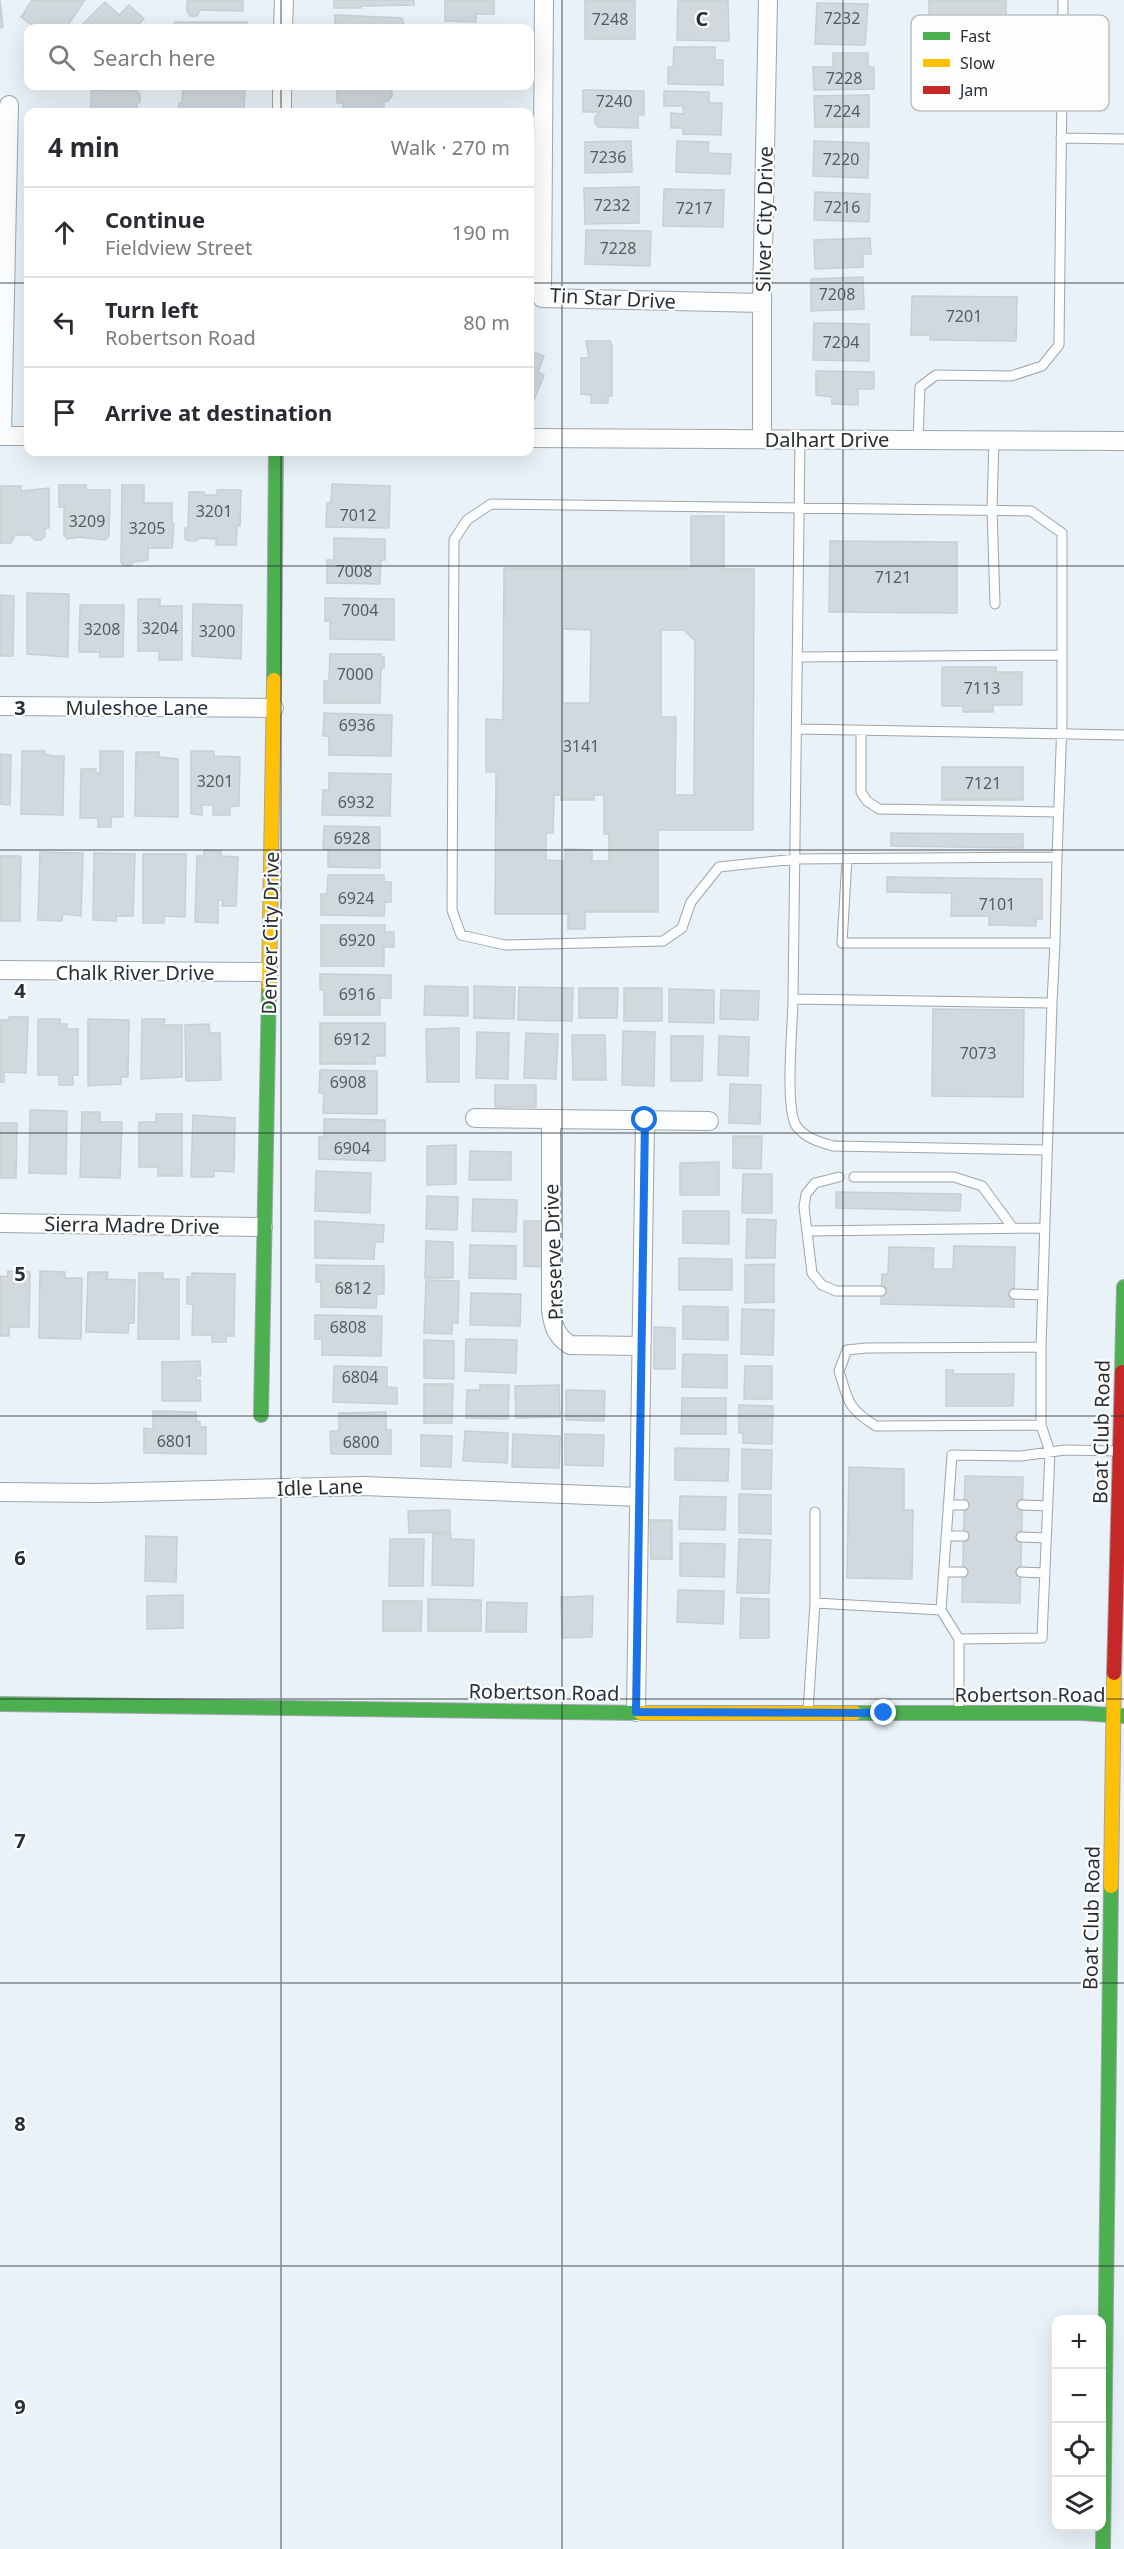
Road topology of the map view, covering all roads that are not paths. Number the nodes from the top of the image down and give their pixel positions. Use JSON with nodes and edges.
{"nodes":[{"id":1,"x":284,"y":0,"type":"edge"},
{"id":2,"x":544,"y":0,"type":"edge"},
{"id":3,"x":768,"y":0,"type":"edge"},
{"id":4,"x":1063,"y":0,"type":"edge"},
{"id":5,"x":1063,"y":15,"type":"edge"},
{"id":6,"x":283,"y":24,"type":"edge"},
{"id":7,"x":282,"y":90,"type":"edge"},
{"id":8,"x":9,"y":105,"type":"dead end"},
{"id":9,"x":282,"y":108,"type":"edge"},
{"id":10,"x":1061,"y":111,"type":"edge"},
{"id":11,"x":1061,"y":138,"type":"junction"},
{"id":12,"x":1124,"y":139,"type":"edge"},
{"id":13,"x":762,"y":303,"type":"junction"},
{"id":14,"x":1,"y":436,"type":"edge"},
{"id":15,"x":24,"y":436,"type":"edge"},
{"id":16,"x":534,"y":438,"type":"edge"},
{"id":17,"x":762,"y":439,"type":"junction"},
{"id":18,"x":800,"y":439,"type":"junction"},
{"id":19,"x":918,"y":439,"type":"junction"},
{"id":20,"x":994,"y":439,"type":"junction"},
{"id":21,"x":1124,"y":441,"type":"edge"},
{"id":22,"x":276,"y":456,"type":"edge"},
{"id":23,"x":799,"y":508,"type":"junction"},
{"id":24,"x":992,"y":509,"type":"junction"},
{"id":25,"x":994,"y":604,"type":"dead end"},
{"id":26,"x":1062,"y":655,"type":"junction"},
{"id":27,"x":798,"y":657,"type":"junction"},
{"id":28,"x":0,"y":706,"type":"edge"},
{"id":29,"x":274,"y":708,"type":"junction"},
{"id":30,"x":797,"y":729,"type":"junction"},
{"id":31,"x":861,"y":730,"type":"junction"},
{"id":32,"x":1061,"y":734,"type":"junction"},
{"id":33,"x":1124,"y":735,"type":"edge"},
{"id":34,"x":1058,"y":813,"type":"junction"},
{"id":35,"x":1056,"y":857,"type":"junction"},
{"id":36,"x":796,"y":859,"type":"junction"},
{"id":37,"x":847,"y":859,"type":"junction"},
{"id":38,"x":1055,"y":943,"type":"junction"},
{"id":39,"x":0,"y":970,"type":"edge"},
{"id":40,"x":269,"y":972,"type":"junction"},
{"id":41,"x":793,"y":999,"type":"junction"},
{"id":42,"x":1052,"y":1003,"type":"junction"},
{"id":43,"x":475,"y":1118,"type":"dead end"},
{"id":44,"x":551,"y":1119,"type":"junction"},
{"id":45,"x":645,"y":1120,"type":"junction"},
{"id":46,"x":709,"y":1121,"type":"dead end"},
{"id":47,"x":1047,"y":1150,"type":"junction"},
{"id":48,"x":839,"y":1176,"type":"dead end"},
{"id":49,"x":854,"y":1177,"type":"dead end"},
{"id":50,"x":0,"y":1223,"type":"edge"},
{"id":51,"x":263,"y":1227,"type":"junction"},
{"id":52,"x":1013,"y":1228,"type":"junction"},
{"id":53,"x":1045,"y":1228,"type":"junction"},
{"id":54,"x":808,"y":1231,"type":"junction"},
{"id":55,"x":1124,"y":1287,"type":"edge"},
{"id":56,"x":881,"y":1292,"type":"dead end"},
{"id":57,"x":1014,"y":1294,"type":"dead end"},
{"id":58,"x":1043,"y":1295,"type":"junction"},
{"id":59,"x":641,"y":1346,"type":"junction"},
{"id":60,"x":1041,"y":1347,"type":"junction"},
{"id":61,"x":261,"y":1415,"type":"dead end"},
{"id":62,"x":1041,"y":1425,"type":"junction"},
{"id":63,"x":1050,"y":1452,"type":"junction"},
{"id":64,"x":1120,"y":1452,"type":"junction"},
{"id":65,"x":0,"y":1492,"type":"edge"},
{"id":66,"x":639,"y":1497,"type":"junction"},
{"id":67,"x":948,"y":1505,"type":"junction"},
{"id":68,"x":964,"y":1505,"type":"dead end"},
{"id":69,"x":1022,"y":1505,"type":"dead end"},
{"id":70,"x":1048,"y":1506,"type":"junction"},
{"id":71,"x":815,"y":1512,"type":"dead end"},
{"id":72,"x":946,"y":1536,"type":"junction"},
{"id":73,"x":964,"y":1536,"type":"dead end"},
{"id":74,"x":1022,"y":1537,"type":"dead end"},
{"id":75,"x":1046,"y":1538,"type":"junction"},
{"id":76,"x":944,"y":1572,"type":"junction"},
{"id":77,"x":963,"y":1572,"type":"dead end"},
{"id":78,"x":1021,"y":1572,"type":"dead end"},
{"id":79,"x":1045,"y":1573,"type":"junction"},
{"id":80,"x":815,"y":1603,"type":"junction"},
{"id":81,"x":941,"y":1610,"type":"junction"},
{"id":82,"x":959,"y":1639,"type":"junction"},
{"id":83,"x":0,"y":1704,"type":"edge"},
{"id":84,"x":636,"y":1712,"type":"junction"},
{"id":85,"x":808,"y":1713,"type":"junction"},
{"id":86,"x":960,"y":1713,"type":"junction"},
{"id":87,"x":1119,"y":1715,"type":"edge"},
{"id":88,"x":1103,"y":2549,"type":"edge"}],
"edges":[{"from":1,"to":6,"type":"street"},
{"from":2,"to":13,"type":"street","name":"Tin Star Drive"},
{"from":3,"to":13,"type":"street","name":"Silver City Drive"},
{"from":4,"to":5,"type":"lane"},
{"from":7,"to":9,"type":"street"},
{"from":8,"to":14,"type":"street"},
{"from":10,"to":11,"type":"lane"},
{"from":11,"to":12,"type":"lane"},
{"from":11,"to":19,"type":"lane"},
{"from":13,"to":17,"type":"street","name":"Silver City Drive"},
{"from":14,"to":15,"type":"street"},
{"from":16,"to":17,"type":"street","name":"Dalhart Drive"},
{"from":17,"to":18,"type":"street","name":"Dalhart Drive"},
{"from":18,"to":19,"type":"street","name":"Dalhart Drive"},
{"from":18,"to":23,"type":"lane"},
{"from":19,"to":20,"type":"street","name":"Dalhart Drive"},
{"from":20,"to":21,"type":"street","name":"Dalhart Drive"},
{"from":20,"to":24,"type":"lane"},
{"from":22,"to":29,"type":"street","name":"Denver City Drive"},
{"from":23,"to":24,"type":"lane"},
{"from":23,"to":27,"type":"lane"},
{"from":23,"to":36,"type":"lane"},
{"from":24,"to":25,"type":"lane"},
{"from":24,"to":26,"type":"lane"},
{"from":26,"to":27,"type":"lane"},
{"from":26,"to":32,"type":"lane"},
{"from":27,"to":30,"type":"lane"},
{"from":28,"to":29,"type":"street","name":"Muleshoe Lane"},
{"from":29,"to":40,"type":"street","name":"Denver City Drive"},
{"from":30,"to":31,"type":"lane"},
{"from":30,"to":36,"type":"lane"},
{"from":31,"to":32,"type":"lane"},
{"from":31,"to":34,"type":"lane"},
{"from":32,"to":33,"type":"lane"},
{"from":32,"to":34,"type":"lane"},
{"from":34,"to":35,"type":"lane"},
{"from":35,"to":37,"type":"lane"},
{"from":35,"to":38,"type":"lane"},
{"from":36,"to":37,"type":"lane"},
{"from":36,"to":41,"type":"lane"},
{"from":37,"to":38,"type":"lane"},
{"from":38,"to":42,"type":"lane"},
{"from":39,"to":40,"type":"street","name":"Chalk River Drive"},
{"from":40,"to":51,"type":"street","name":"Denver City Drive"},
{"from":41,"to":42,"type":"lane"},
{"from":41,"to":47,"type":"lane"},
{"from":42,"to":47,"type":"lane"},
{"from":43,"to":44,"type":"street"},
{"from":44,"to":45,"type":"street"},
{"from":44,"to":59,"type":"street","name":"Preserve Drive"},
{"from":45,"to":46,"type":"street"},
{"from":45,"to":59,"type":"street"},
{"from":47,"to":53,"type":"lane"},
{"from":48,"to":54,"type":"lane"},
{"from":49,"to":52,"type":"lane"},
{"from":50,"to":51,"type":"street","name":"Sierra Madre Drive"},
{"from":51,"to":61,"type":"street","name":"Denver City Drive"},
{"from":52,"to":53,"type":"lane"},
{"from":52,"to":54,"type":"lane"},
{"from":53,"to":58,"type":"lane"},
{"from":54,"to":56,"type":"lane"},
{"from":55,"to":64,"type":"street","name":"Boat Club Road"},
{"from":57,"to":58,"type":"lane"},
{"from":58,"to":60,"type":"lane"},
{"from":59,"to":66,"type":"street"},
{"from":60,"to":62,"type":"lane"},
{"from":60,"to":62,"type":"lane"},
{"from":62,"to":63,"type":"lane"},
{"from":63,"to":64,"type":"lane"},
{"from":63,"to":67,"type":"lane"},
{"from":63,"to":70,"type":"lane"},
{"from":64,"to":87,"type":"street","name":"Boat Club Road"},
{"from":65,"to":66,"type":"street","name":"Idle Lane"},
{"from":66,"to":84,"type":"street"},
{"from":67,"to":68,"type":"lane"},
{"from":67,"to":72,"type":"lane"},
{"from":69,"to":70,"type":"lane"},
{"from":70,"to":75,"type":"lane"},
{"from":71,"to":80,"type":"lane"},
{"from":72,"to":73,"type":"lane"},
{"from":72,"to":76,"type":"lane"},
{"from":74,"to":75,"type":"lane"},
{"from":75,"to":79,"type":"lane"},
{"from":76,"to":77,"type":"lane"},
{"from":76,"to":81,"type":"lane"},
{"from":78,"to":79,"type":"lane"},
{"from":79,"to":82,"type":"lane"},
{"from":80,"to":81,"type":"lane"},
{"from":80,"to":85,"type":"lane"},
{"from":81,"to":82,"type":"lane"},
{"from":82,"to":86,"type":"lane"},
{"from":83,"to":84,"type":"street","name":"Robertson Road"},
{"from":84,"to":85,"type":"street","name":"Robertson Road"},
{"from":85,"to":86,"type":"street","name":"Robertson Road"},
{"from":86,"to":87,"type":"street","name":"Robertson Road"},
{"from":87,"to":88,"type":"street","name":"Boat Club Road"}]}
